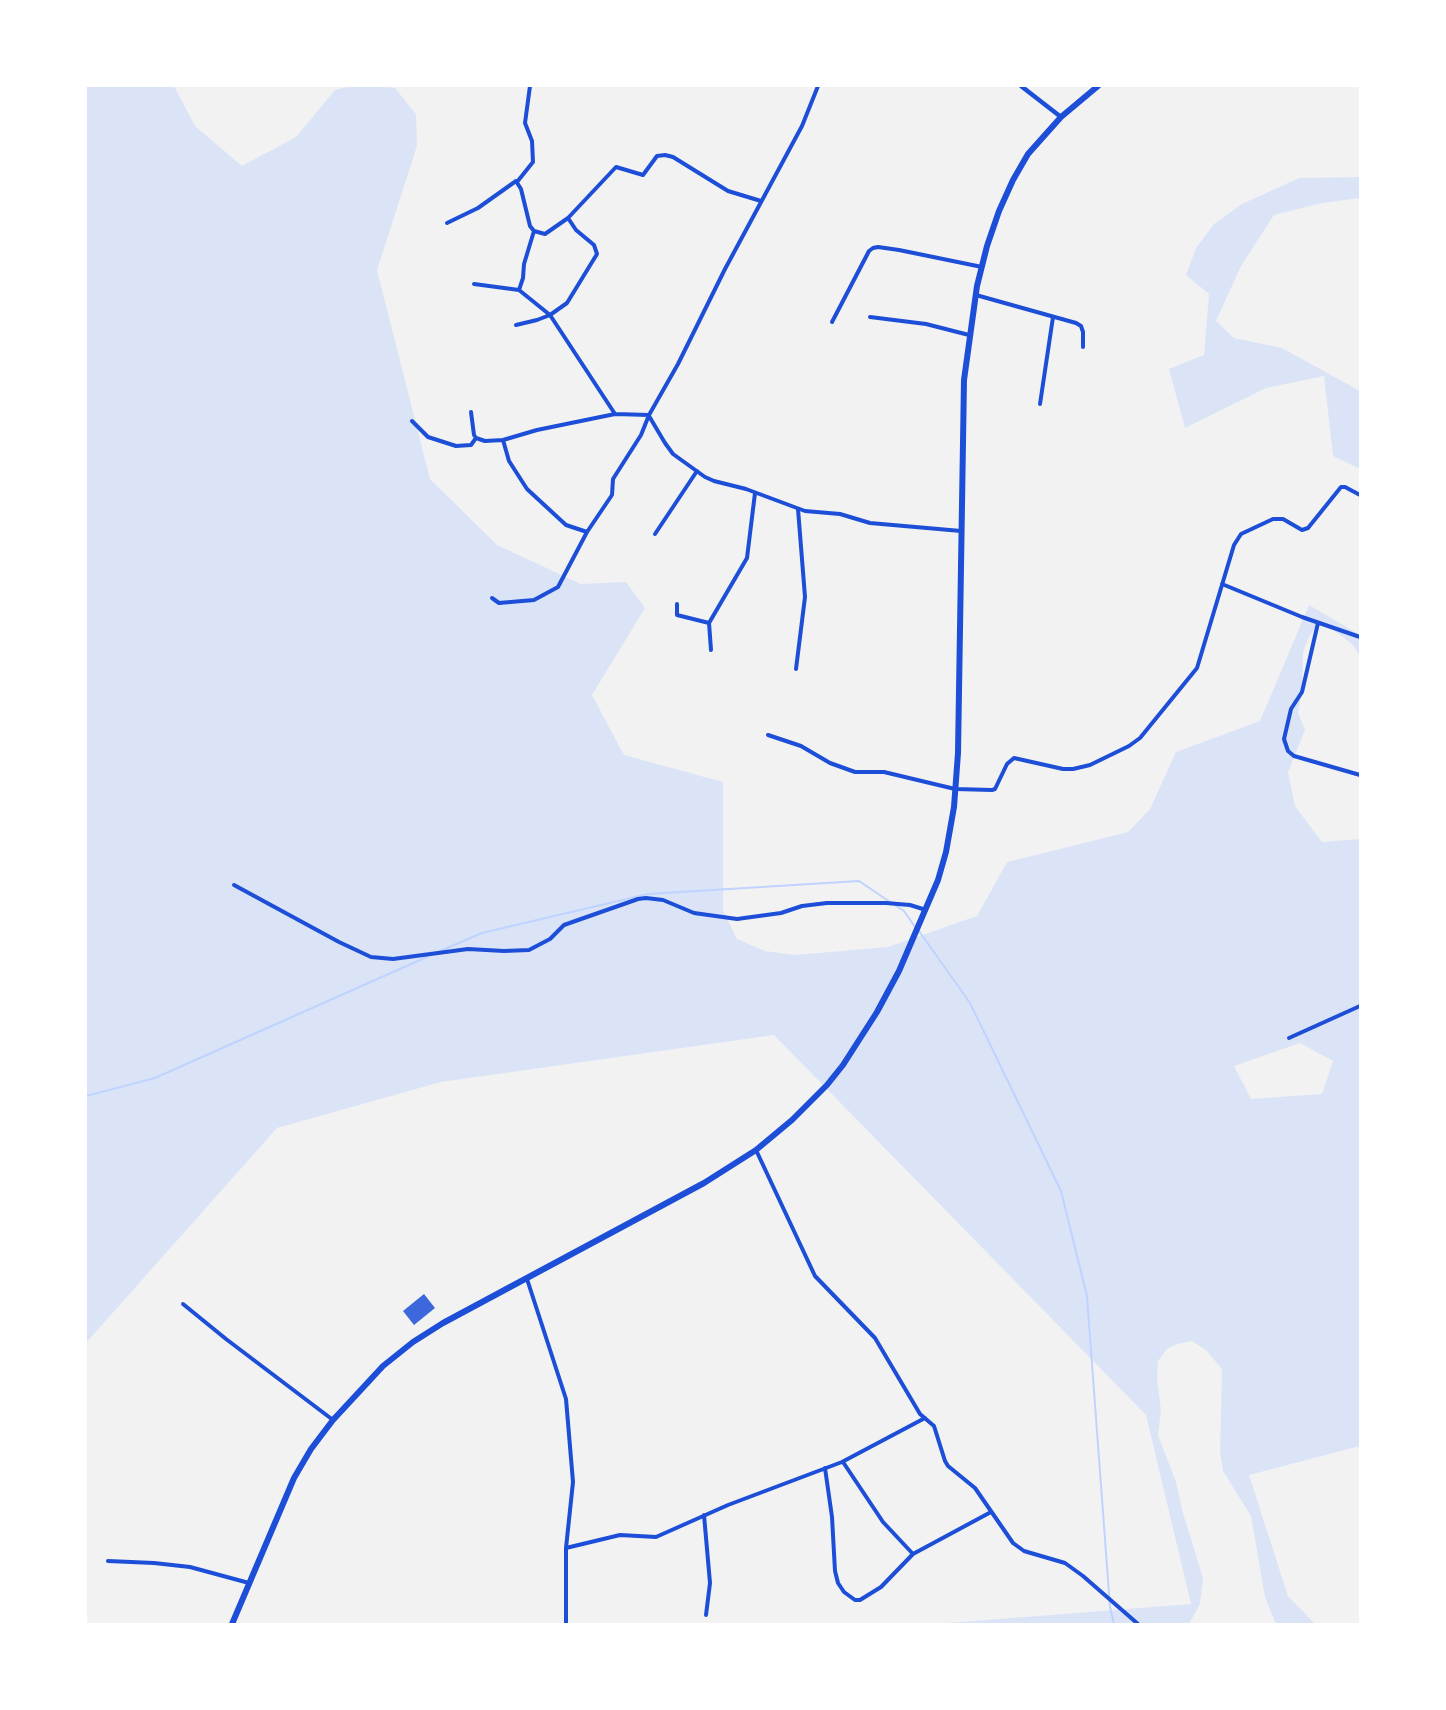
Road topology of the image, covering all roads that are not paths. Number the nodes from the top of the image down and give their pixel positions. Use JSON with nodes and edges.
{"nodes":[{"id":1,"x":530,"y":86,"type":"edge"},
{"id":2,"x":818,"y":86,"type":"edge"},
{"id":3,"x":1021,"y":86,"type":"edge"},
{"id":4,"x":1098,"y":86,"type":"edge"},
{"id":5,"x":1061,"y":117,"type":"junction"},
{"id":6,"x":517,"y":182,"type":"junction"},
{"id":7,"x":761,"y":201,"type":"junction"},
{"id":8,"x":568,"y":218,"type":"junction"},
{"id":9,"x":447,"y":222,"type":"dead end"},
{"id":10,"x":534,"y":231,"type":"junction"},
{"id":11,"x":982,"y":267,"type":"junction"},
{"id":12,"x":474,"y":284,"type":"dead end"},
{"id":13,"x":519,"y":290,"type":"junction"},
{"id":14,"x":975,"y":295,"type":"junction"},
{"id":15,"x":550,"y":315,"type":"junction"},
{"id":16,"x":870,"y":316,"type":"dead end"},
{"id":17,"x":1053,"y":317,"type":"junction"},
{"id":18,"x":832,"y":322,"type":"dead end"},
{"id":19,"x":516,"y":325,"type":"dead end"},
{"id":20,"x":969,"y":335,"type":"junction"},
{"id":21,"x":1083,"y":347,"type":"dead end"},
{"id":22,"x":1040,"y":404,"type":"dead end"},
{"id":23,"x":471,"y":412,"type":"dead end"},
{"id":24,"x":615,"y":414,"type":"junction"},
{"id":25,"x":649,"y":415,"type":"junction"},
{"id":26,"x":412,"y":421,"type":"dead end"},
{"id":27,"x":476,"y":438,"type":"junction"},
{"id":28,"x":503,"y":440,"type":"junction"},
{"id":29,"x":697,"y":471,"type":"junction"},
{"id":30,"x":755,"y":493,"type":"junction"},
{"id":31,"x":1360,"y":495,"type":"edge"},
{"id":32,"x":798,"y":509,"type":"junction"},
{"id":33,"x":961,"y":531,"type":"junction"},
{"id":34,"x":587,"y":532,"type":"junction"},
{"id":35,"x":656,"y":534,"type":"dead end"},
{"id":36,"x":1222,"y":584,"type":"junction"},
{"id":37,"x":492,"y":598,"type":"dead end"},
{"id":38,"x":677,"y":604,"type":"dead end"},
{"id":39,"x":709,"y":622,"type":"junction"},
{"id":40,"x":1318,"y":623,"type":"junction"},
{"id":41,"x":1360,"y":637,"type":"edge"},
{"id":42,"x":711,"y":650,"type":"dead end"},
{"id":43,"x":796,"y":669,"type":"dead end"},
{"id":44,"x":768,"y":735,"type":"dead end"},
{"id":45,"x":1360,"y":775,"type":"edge"},
{"id":46,"x":956,"y":789,"type":"junction"},
{"id":47,"x":234,"y":885,"type":"dead end"},
{"id":48,"x":927,"y":910,"type":"junction"},
{"id":49,"x":1360,"y":1006,"type":"edge"},
{"id":50,"x":1289,"y":1038,"type":"dead end"},
{"id":51,"x":756,"y":1150,"type":"junction"},
{"id":52,"x":527,"y":1279,"type":"junction"},
{"id":53,"x":183,"y":1304,"type":"dead end"},
{"id":54,"x":925,"y":1418,"type":"junction"},
{"id":55,"x":333,"y":1420,"type":"junction"},
{"id":56,"x":842,"y":1462,"type":"junction"},
{"id":57,"x":825,"y":1468,"type":"junction"},
{"id":58,"x":991,"y":1512,"type":"junction"},
{"id":59,"x":704,"y":1515,"type":"junction"},
{"id":60,"x":566,"y":1548,"type":"junction"},
{"id":61,"x":913,"y":1554,"type":"junction"},
{"id":62,"x":108,"y":1561,"type":"dead end"},
{"id":63,"x":249,"y":1583,"type":"junction"},
{"id":64,"x":706,"y":1615,"type":"dead end"},
{"id":65,"x":231,"y":1624,"type":"edge"},
{"id":66,"x":566,"y":1624,"type":"edge"},
{"id":67,"x":1138,"y":1624,"type":"edge"}],
"edges":[{"from":1,"to":6,"type":"street"},
{"from":2,"to":7,"type":"street"},
{"from":3,"to":5,"type":"street"},
{"from":4,"to":5,"type":"main road"},
{"from":5,"to":11,"type":"main road"},
{"from":6,"to":9,"type":"street"},
{"from":6,"to":10,"type":"street"},
{"from":7,"to":8,"type":"street"},
{"from":7,"to":25,"type":"street"},
{"from":8,"to":10,"type":"street"},
{"from":8,"to":15,"type":"street"},
{"from":10,"to":13,"type":"street"},
{"from":11,"to":14,"type":"main road"},
{"from":11,"to":18,"type":"street"},
{"from":12,"to":13,"type":"street"},
{"from":13,"to":15,"type":"street"},
{"from":14,"to":17,"type":"street"},
{"from":14,"to":20,"type":"main road"},
{"from":15,"to":19,"type":"street"},
{"from":15,"to":24,"type":"street"},
{"from":16,"to":20,"type":"street"},
{"from":17,"to":21,"type":"street"},
{"from":17,"to":22,"type":"street"},
{"from":20,"to":33,"type":"main road"},
{"from":23,"to":27,"type":"street"},
{"from":24,"to":25,"type":"street"},
{"from":24,"to":28,"type":"street"},
{"from":25,"to":29,"type":"street"},
{"from":25,"to":34,"type":"street"},
{"from":26,"to":27,"type":"street"},
{"from":27,"to":28,"type":"street"},
{"from":28,"to":34,"type":"street"},
{"from":29,"to":30,"type":"street"},
{"from":29,"to":35,"type":"street"},
{"from":30,"to":32,"type":"street"},
{"from":30,"to":39,"type":"street"},
{"from":31,"to":36,"type":"street"},
{"from":32,"to":33,"type":"street"},
{"from":32,"to":43,"type":"street"},
{"from":33,"to":46,"type":"main road"},
{"from":34,"to":37,"type":"street"},
{"from":36,"to":40,"type":"street"},
{"from":36,"to":46,"type":"street"},
{"from":38,"to":39,"type":"street"},
{"from":39,"to":42,"type":"street"},
{"from":40,"to":41,"type":"street"},
{"from":40,"to":45,"type":"street"},
{"from":44,"to":46,"type":"street"},
{"from":46,"to":48,"type":"main road"},
{"from":47,"to":48,"type":"street"},
{"from":48,"to":51,"type":"main road"},
{"from":49,"to":50,"type":"street"},
{"from":51,"to":52,"type":"main road"},
{"from":51,"to":54,"type":"street"},
{"from":52,"to":55,"type":"main road"},
{"from":52,"to":60,"type":"street"},
{"from":53,"to":55,"type":"street"},
{"from":54,"to":56,"type":"street"},
{"from":54,"to":58,"type":"street"},
{"from":55,"to":63,"type":"main road"},
{"from":56,"to":57,"type":"street"},
{"from":56,"to":61,"type":"street"},
{"from":57,"to":59,"type":"street"},
{"from":57,"to":61,"type":"street"},
{"from":58,"to":61,"type":"street"},
{"from":58,"to":67,"type":"street"},
{"from":59,"to":60,"type":"street"},
{"from":59,"to":64,"type":"street"},
{"from":60,"to":66,"type":"street"},
{"from":62,"to":63,"type":"street"},
{"from":63,"to":65,"type":"main road"}]}
